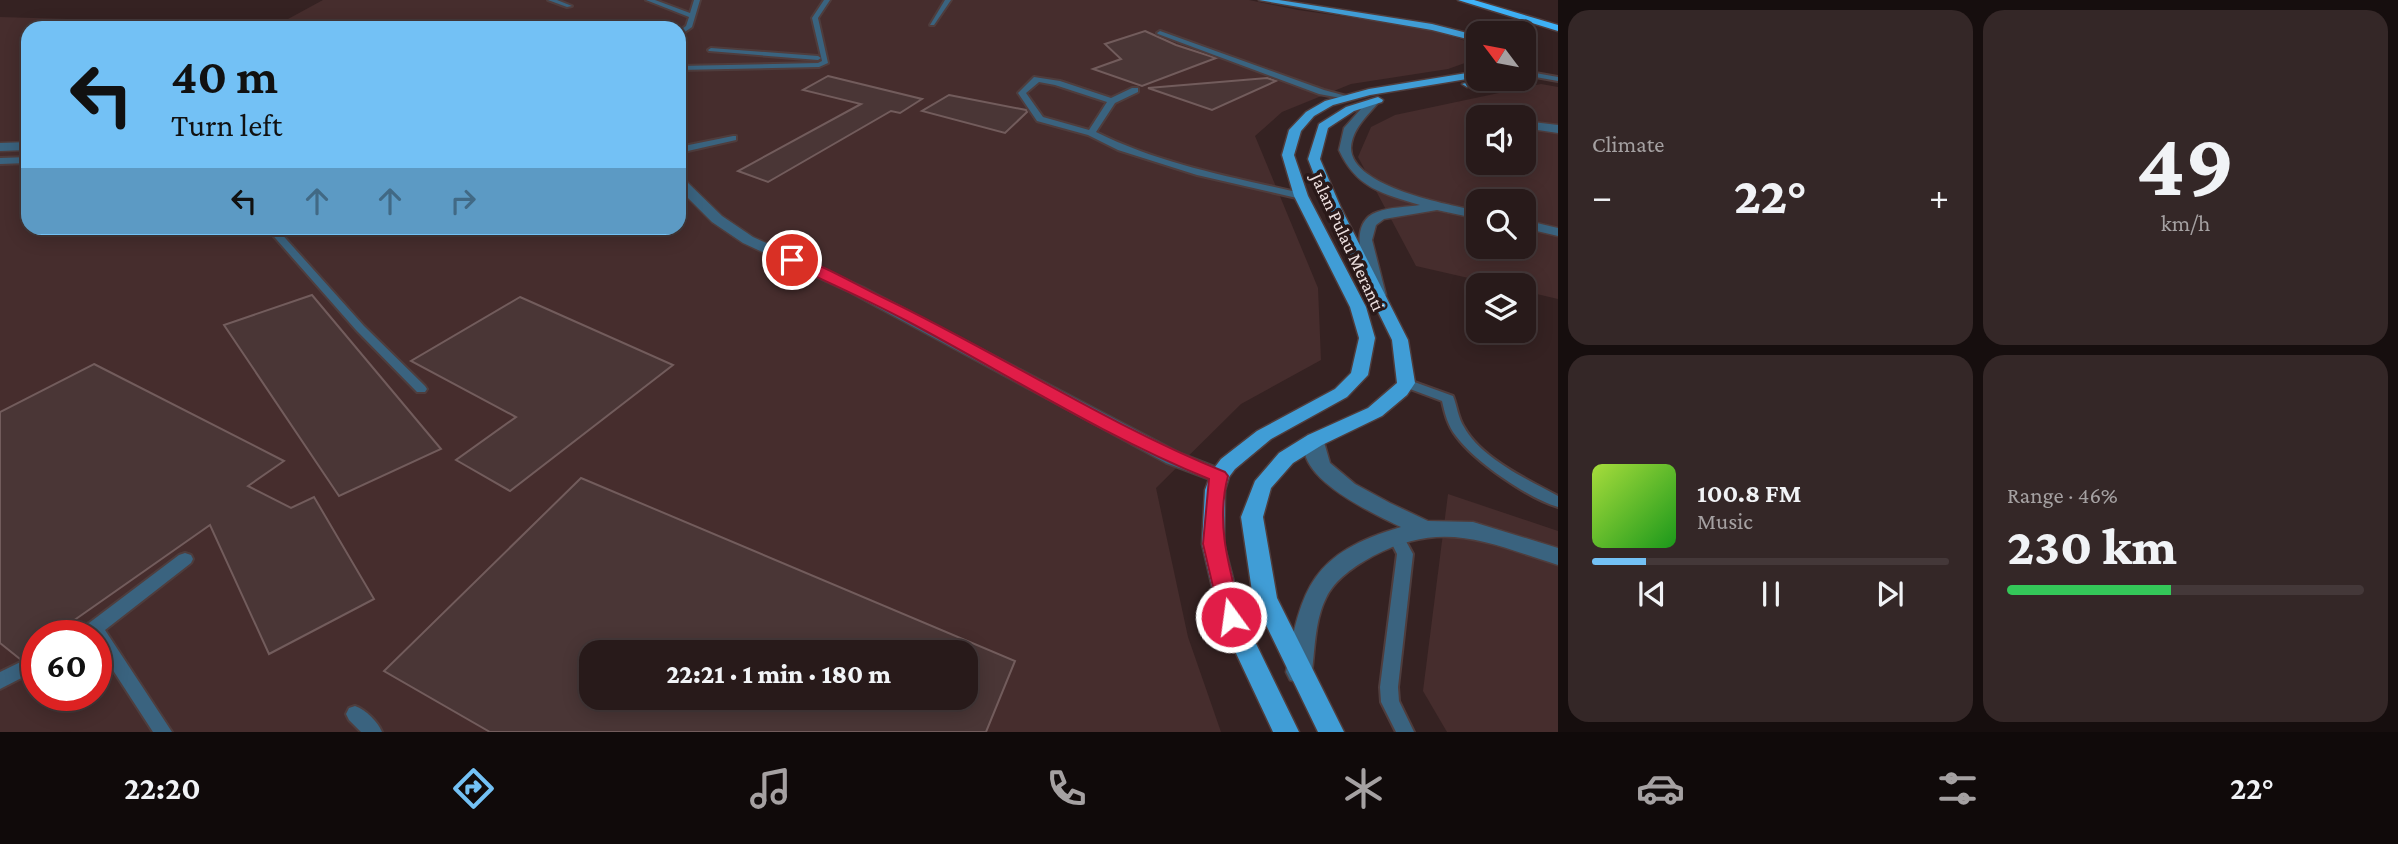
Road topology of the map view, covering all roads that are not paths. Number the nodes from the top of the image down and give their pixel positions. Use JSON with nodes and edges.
{"nodes":[{"id":1,"x":551,"y":0,"type":"edge"},
{"id":2,"x":649,"y":0,"type":"edge"},
{"id":3,"x":697,"y":0,"type":"edge"},
{"id":4,"x":827,"y":0,"type":"edge"},
{"id":5,"x":948,"y":0,"type":"edge"},
{"id":6,"x":1263,"y":0,"type":"edge"},
{"id":7,"x":1285,"y":0,"type":"edge"},
{"id":8,"x":1463,"y":0,"type":"edge"},
{"id":9,"x":1494,"y":0,"type":"edge"},
{"id":10,"x":569,"y":6,"type":"dead end"},
{"id":11,"x":692,"y":16,"type":"junction"},
{"id":12,"x":1558,"y":19,"type":"edge"},
{"id":13,"x":932,"y":24,"type":"dead end"},
{"id":14,"x":1558,"y":28,"type":"edge"},
{"id":15,"x":686,"y":29,"type":"edge"},
{"id":16,"x":1466,"y":31,"type":"edge"},
{"id":17,"x":1160,"y":33,"type":"dead end"},
{"id":18,"x":1466,"y":36,"type":"edge"},
{"id":19,"x":711,"y":50,"type":"dead end"},
{"id":20,"x":825,"y":59,"type":"junction"},
{"id":21,"x":686,"y":68,"type":"edge"},
{"id":22,"x":1536,"y":75,"type":"edge"},
{"id":23,"x":1466,"y":76,"type":"edge"},
{"id":24,"x":1558,"y":79,"type":"edge"},
{"id":25,"x":1466,"y":85,"type":"edge"},
{"id":26,"x":1135,"y":90,"type":"dead end"},
{"id":27,"x":1346,"y":97,"type":"junction"},
{"id":28,"x":1112,"y":101,"type":"junction"},
{"id":29,"x":1373,"y":102,"type":"junction"},
{"id":30,"x":1536,"y":126,"type":"edge"},
{"id":31,"x":1558,"y":130,"type":"edge"},
{"id":32,"x":1091,"y":133,"type":"junction"},
{"id":33,"x":733,"y":138,"type":"dead end"},
{"id":34,"x":21,"y":146,"type":"edge"},
{"id":35,"x":0,"y":147,"type":"edge"},
{"id":36,"x":686,"y":148,"type":"edge"},
{"id":37,"x":21,"y":160,"type":"edge"},
{"id":38,"x":0,"y":161,"type":"edge"},
{"id":39,"x":686,"y":188,"type":"edge"},
{"id":40,"x":1301,"y":196,"type":"junction"},
{"id":41,"x":1441,"y":207,"type":"junction"},
{"id":42,"x":1466,"y":212,"type":"edge"},
{"id":43,"x":1536,"y":227,"type":"edge"},
{"id":44,"x":1558,"y":232,"type":"edge"},
{"id":45,"x":277,"y":235,"type":"edge"},
{"id":46,"x":1378,"y":295,"type":"junction"},
{"id":47,"x":1406,"y":383,"type":"junction"},
{"id":48,"x":421,"y":389,"type":"dead end"},
{"id":49,"x":1315,"y":440,"type":"junction"},
{"id":50,"x":1219,"y":476,"type":"junction"},
{"id":51,"x":1558,"y":502,"type":"edge"},
{"id":52,"x":1427,"y":530,"type":"junction"},
{"id":53,"x":1397,"y":538,"type":"junction"},
{"id":54,"x":1558,"y":557,"type":"edge"},
{"id":55,"x":185,"y":559,"type":"dead end"},
{"id":56,"x":105,"y":620,"type":"edge"},
{"id":57,"x":112,"y":663,"type":"edge"},
{"id":58,"x":21,"y":670,"type":"edge"},
{"id":59,"x":1299,"y":672,"type":"junction"},
{"id":60,"x":0,"y":681,"type":"edge"},
{"id":61,"x":355,"y":714,"type":"dead end"},
{"id":62,"x":163,"y":732,"type":"edge"},
{"id":63,"x":373,"y":732,"type":"edge"},
{"id":64,"x":1286,"y":732,"type":"edge"},
{"id":65,"x":1331,"y":732,"type":"edge"},
{"id":66,"x":1405,"y":732,"type":"edge"}],
"edges":[{"from":1,"to":10,"type":"lane"},
{"from":2,"to":11,"type":"lane"},
{"from":3,"to":11,"type":"lane"},
{"from":4,"to":20,"type":"lane"},
{"from":5,"to":13,"type":"lane"},
{"from":6,"to":18,"type":"main road"},
{"from":7,"to":16,"type":"main road"},
{"from":8,"to":14,"type":"highway"},
{"from":9,"to":12,"type":"highway"},
{"from":11,"to":15,"type":"lane"},
{"from":17,"to":27,"type":"lane"},
{"from":19,"to":20,"type":"lane"},
{"from":20,"to":21,"type":"lane"},
{"from":22,"to":24,"type":"lane"},
{"from":23,"to":27,"type":"main road","name":"Jalan Pulau Meranti"},
{"from":25,"to":29,"type":"main road","name":"Jalan Pulau Meranti"},
{"from":26,"to":28,"type":"lane"},
{"from":27,"to":40,"type":"main road","name":"Jalan Pulau Meranti"},
{"from":28,"to":32,"type":"lane"},
{"from":28,"to":32,"type":"lane"},
{"from":29,"to":41,"type":"street"},
{"from":29,"to":46,"type":"main road","name":"Jalan Pulau Meranti"},
{"from":30,"to":31,"type":"street"},
{"from":32,"to":40,"type":"lane"},
{"from":33,"to":36,"type":"lane"},
{"from":34,"to":35,"type":"street"},
{"from":37,"to":38,"type":"lane"},
{"from":39,"to":50,"type":"street"},
{"from":40,"to":50,"type":"main road","name":"Jalan Pulau Meranti"},
{"from":41,"to":42,"type":"street"},
{"from":41,"to":46,"type":"street"},
{"from":43,"to":44,"type":"street"},
{"from":45,"to":48,"type":"lane"},
{"from":46,"to":47,"type":"main road","name":"Jalan Pulau Meranti"},
{"from":47,"to":49,"type":"main road"},
{"from":47,"to":51,"type":"lane"},
{"from":49,"to":52,"type":"street"},
{"from":49,"to":59,"type":"main road"},
{"from":50,"to":64,"type":"main road"},
{"from":52,"to":53,"type":"street"},
{"from":52,"to":54,"type":"street"},
{"from":53,"to":59,"type":"street"},
{"from":53,"to":66,"type":"lane"},
{"from":55,"to":56,"type":"lane"},
{"from":57,"to":62,"type":"lane"},
{"from":58,"to":60,"type":"lane"},
{"from":59,"to":65,"type":"main road"},
{"from":61,"to":63,"type":"lane"}]}
